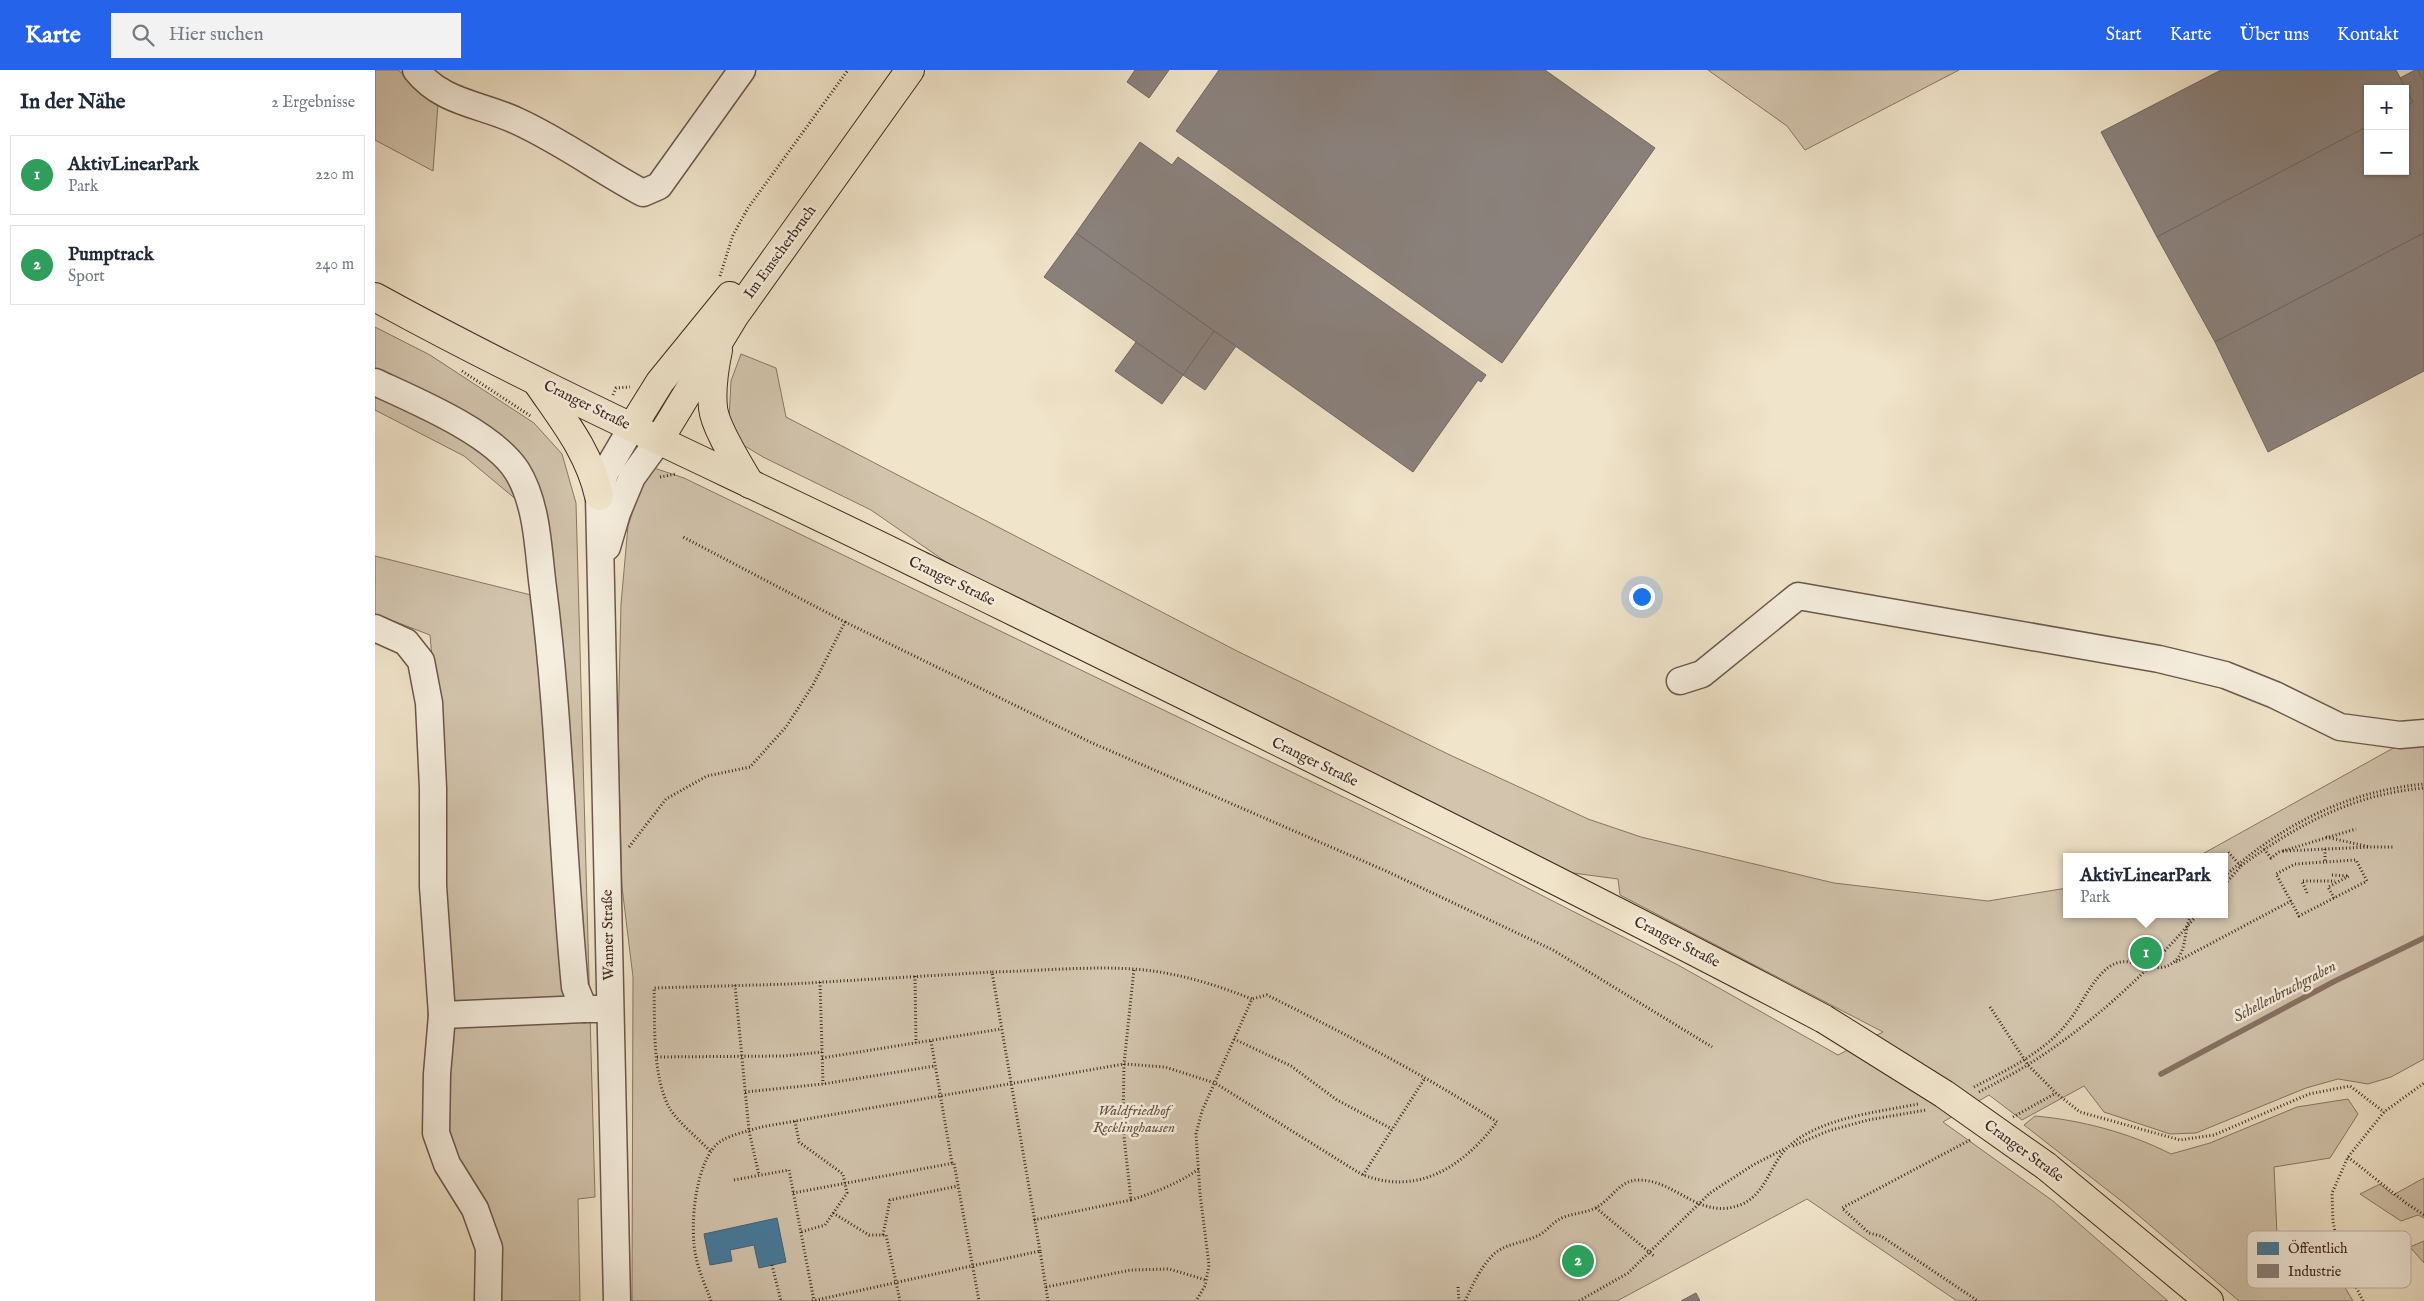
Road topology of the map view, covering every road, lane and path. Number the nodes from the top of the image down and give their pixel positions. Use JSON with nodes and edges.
{"nodes":[{"id":1,"x":416,"y":70,"type":"edge"},
{"id":2,"x":742,"y":70,"type":"edge"},
{"id":3,"x":848,"y":70,"type":"edge"},
{"id":4,"x":891,"y":70,"type":"edge"},
{"id":5,"x":910,"y":70,"type":"edge"},
{"id":6,"x":375,"y":297,"type":"edge"},
{"id":7,"x":724,"y":302,"type":"junction"},
{"id":8,"x":710,"y":336,"type":"junction"},
{"id":9,"x":461,"y":370,"type":"dead end"},
{"id":10,"x":536,"y":380,"type":"junction"},
{"id":11,"x":375,"y":382,"type":"edge"},
{"id":12,"x":633,"y":384,"type":"dead end"},
{"id":13,"x":616,"y":388,"type":"dead end"},
{"id":14,"x":540,"y":422,"type":"dead end"},
{"id":15,"x":632,"y":426,"type":"junction"},
{"id":16,"x":659,"y":440,"type":"junction"},
{"id":17,"x":750,"y":484,"type":"junction"},
{"id":18,"x":599,"y":496,"type":"junction"},
{"id":19,"x":683,"y":537,"type":"dead end"},
{"id":20,"x":601,"y":569,"type":"junction"},
{"id":21,"x":845,"y":622,"type":"junction"},
{"id":22,"x":375,"y":628,"type":"edge"},
{"id":23,"x":1681,"y":681,"type":"dead end"},
{"id":24,"x":2424,"y":733,"type":"edge"},
{"id":25,"x":2424,"y":784,"type":"edge"},
{"id":26,"x":2424,"y":788,"type":"edge"},
{"id":27,"x":2356,"y":829,"type":"dead end"},
{"id":28,"x":2325,"y":837,"type":"junction"},
{"id":29,"x":2370,"y":847,"type":"junction"},
{"id":30,"x":2394,"y":847,"type":"dead end"},
{"id":31,"x":2265,"y":849,"type":"junction"},
{"id":32,"x":2325,"y":849,"type":"junction"},
{"id":33,"x":2227,"y":851,"type":"dead end"},
{"id":34,"x":2279,"y":852,"type":"junction"},
{"id":35,"x":606,"y":859,"type":"junction"},
{"id":36,"x":2325,"y":862,"type":"junction"},
{"id":37,"x":2240,"y":865,"type":"junction"},
{"id":38,"x":2228,"y":874,"type":"edge"},
{"id":39,"x":2332,"y":875,"type":"dead end"},
{"id":40,"x":2228,"y":880,"type":"edge"},
{"id":41,"x":2337,"y":881,"type":"junction"},
{"id":42,"x":2307,"y":893,"type":"dead end"},
{"id":43,"x":2334,"y":898,"type":"junction"},
{"id":44,"x":2291,"y":900,"type":"junction"},
{"id":45,"x":2190,"y":918,"type":"edge"},
{"id":46,"x":2195,"y":918,"type":"edge"},
{"id":47,"x":2186,"y":928,"type":"junction"},
{"id":48,"x":2171,"y":965,"type":"junction"},
{"id":49,"x":2149,"y":967,"type":"junction"},
{"id":50,"x":1134,"y":969,"type":"junction"},
{"id":51,"x":992,"y":972,"type":"junction"},
{"id":52,"x":915,"y":976,"type":"junction"},
{"id":53,"x":820,"y":982,"type":"junction"},
{"id":54,"x":735,"y":986,"type":"junction"},
{"id":55,"x":1252,"y":999,"type":"junction"},
{"id":56,"x":1990,"y":1007,"type":"dead end"},
{"id":57,"x":584,"y":1009,"type":"junction"},
{"id":58,"x":609,"y":1009,"type":"junction"},
{"id":59,"x":442,"y":1015,"type":"junction"},
{"id":60,"x":1001,"y":1029,"type":"junction"},
{"id":61,"x":1235,"y":1039,"type":"junction"},
{"id":62,"x":931,"y":1041,"type":"junction"},
{"id":63,"x":916,"y":1043,"type":"junction"},
{"id":64,"x":1712,"y":1047,"type":"dead end"},
{"id":65,"x":822,"y":1052,"type":"junction"},
{"id":66,"x":740,"y":1055,"type":"junction"},
{"id":67,"x":657,"y":1057,"type":"junction"},
{"id":68,"x":822,"y":1058,"type":"junction"},
{"id":69,"x":2024,"y":1058,"type":"junction"},
{"id":70,"x":1123,"y":1064,"type":"junction"},
{"id":71,"x":2028,"y":1065,"type":"junction"},
{"id":72,"x":935,"y":1066,"type":"junction"},
{"id":73,"x":1425,"y":1078,"type":"junction"},
{"id":74,"x":1215,"y":1083,"type":"junction"},
{"id":75,"x":2424,"y":1083,"type":"edge"},
{"id":76,"x":823,"y":1084,"type":"junction"},
{"id":77,"x":1011,"y":1084,"type":"junction"},
{"id":78,"x":1970,"y":1089,"type":"dead end"},
{"id":79,"x":745,"y":1092,"type":"junction"},
{"id":80,"x":1978,"y":1092,"type":"dead end"},
{"id":81,"x":2056,"y":1093,"type":"junction"},
{"id":82,"x":940,"y":1096,"type":"junction"},
{"id":83,"x":1920,"y":1103,"type":"dead end"},
{"id":84,"x":1933,"y":1108,"type":"dead end"},
{"id":85,"x":2384,"y":1112,"type":"junction"},
{"id":86,"x":795,"y":1121,"type":"junction"},
{"id":87,"x":2004,"y":1122,"type":"dead end"},
{"id":88,"x":1392,"y":1129,"type":"junction"},
{"id":89,"x":749,"y":1131,"type":"junction"},
{"id":90,"x":1979,"y":1135,"type":"dead end"},
{"id":91,"x":1787,"y":1148,"type":"junction"},
{"id":92,"x":710,"y":1151,"type":"junction"},
{"id":93,"x":2348,"y":1157,"type":"junction"},
{"id":94,"x":951,"y":1163,"type":"junction"},
{"id":95,"x":1199,"y":1169,"type":"junction"},
{"id":96,"x":759,"y":1175,"type":"junction"},
{"id":97,"x":1363,"y":1175,"type":"junction"},
{"id":98,"x":734,"y":1180,"type":"dead end"},
{"id":99,"x":845,"y":1183,"type":"junction"},
{"id":100,"x":958,"y":1186,"type":"junction"},
{"id":101,"x":793,"y":1193,"type":"junction"},
{"id":102,"x":1131,"y":1200,"type":"junction"},
{"id":103,"x":1699,"y":1204,"type":"junction"},
{"id":104,"x":1596,"y":1208,"type":"junction"},
{"id":105,"x":833,"y":1213,"type":"junction"},
{"id":106,"x":2424,"y":1215,"type":"edge"},
{"id":107,"x":1034,"y":1220,"type":"junction"},
{"id":108,"x":2335,"y":1231,"type":"edge"},
{"id":109,"x":801,"y":1232,"type":"junction"},
{"id":110,"x":883,"y":1235,"type":"junction"},
{"id":111,"x":1040,"y":1251,"type":"junction"},
{"id":112,"x":1649,"y":1252,"type":"junction"},
{"id":113,"x":1654,"y":1256,"type":"dead end"},
{"id":114,"x":772,"y":1265,"type":"dead end"},
{"id":115,"x":973,"y":1266,"type":"junction"},
{"id":116,"x":1206,"y":1280,"type":"junction"},
{"id":117,"x":896,"y":1283,"type":"junction"},
{"id":118,"x":1046,"y":1287,"type":"junction"},
{"id":119,"x":1458,"y":1287,"type":"dead end"},
{"id":120,"x":2356,"y":1288,"type":"edge"},
{"id":121,"x":819,"y":1300,"type":"edge"},
{"id":122,"x":488,"y":1301,"type":"edge"},
{"id":123,"x":617,"y":1301,"type":"edge"},
{"id":124,"x":711,"y":1301,"type":"edge"},
{"id":125,"x":781,"y":1301,"type":"edge"},
{"id":126,"x":813,"y":1301,"type":"edge"},
{"id":127,"x":900,"y":1301,"type":"edge"},
{"id":128,"x":979,"y":1301,"type":"edge"},
{"id":129,"x":1048,"y":1301,"type":"edge"},
{"id":130,"x":1196,"y":1301,"type":"edge"},
{"id":131,"x":1459,"y":1301,"type":"edge"},
{"id":132,"x":1465,"y":1301,"type":"edge"},
{"id":133,"x":1579,"y":1301,"type":"edge"},
{"id":134,"x":1978,"y":1301,"type":"edge"},
{"id":135,"x":2209,"y":1301,"type":"edge"},
{"id":136,"x":2363,"y":1301,"type":"edge"}],
"edges":[{"from":1,"to":2,"type":"street"},
{"from":3,"to":7,"type":"path"},
{"from":4,"to":7,"type":"main road","name":"Im Emscherbruch"},
{"from":5,"to":7,"type":"main road","name":"Im Emscherbruch"},
{"from":6,"to":10,"type":"main road","name":"Cranger Straße"},
{"from":7,"to":8,"type":"main road","name":"Im Emscherbruch"},
{"from":8,"to":15,"type":"main road","name":"Im Emscherbruch"},
{"from":8,"to":16,"type":"main road","name":"Im Emscherbruch"},
{"from":8,"to":17,"type":"main road"},
{"from":9,"to":14,"type":"path"},
{"from":10,"to":15,"type":"main road","name":"Cranger Straße"},
{"from":10,"to":18,"type":"main road"},
{"from":11,"to":57,"type":"street"},
{"from":12,"to":13,"type":"path"},
{"from":15,"to":16,"type":"main road","name":"Cranger Straße"},
{"from":15,"to":18,"type":"street","name":"Wanner Straße"},
{"from":16,"to":17,"type":"main road","name":"Cranger Straße"},
{"from":16,"to":20,"type":"street","name":"Wanner Straße"},
{"from":17,"to":135,"type":"main road","name":"Cranger Straße","bridge":true},
{"from":18,"to":20,"type":"street","name":"Wanner Straße"},
{"from":19,"to":21,"type":"path"},
{"from":20,"to":35,"type":"street","name":"Wanner Straße"},
{"from":21,"to":35,"type":"path"},
{"from":21,"to":64,"type":"path"},
{"from":22,"to":59,"type":"street"},
{"from":23,"to":24,"type":"street"},
{"from":25,"to":37,"type":"path"},
{"from":26,"to":31,"type":"path"},
{"from":27,"to":28,"type":"path"},
{"from":28,"to":29,"type":"path"},
{"from":28,"to":34,"type":"path"},
{"from":29,"to":30,"type":"path"},
{"from":29,"to":32,"type":"path"},
{"from":31,"to":34,"type":"path"},
{"from":31,"to":37,"type":"path"},
{"from":32,"to":34,"type":"path"},
{"from":32,"to":36,"type":"path"},
{"from":33,"to":37,"type":"path"},
{"from":35,"to":58,"type":"street","name":"Wanner Straße"},
{"from":36,"to":43,"type":"path"},
{"from":36,"to":44,"type":"path"},
{"from":37,"to":38,"type":"path"},
{"from":37,"to":40,"type":"path"},
{"from":39,"to":41,"type":"path"},
{"from":41,"to":42,"type":"path"},
{"from":41,"to":43,"type":"path"},
{"from":43,"to":44,"type":"path"},
{"from":44,"to":48,"type":"path"},
{"from":45,"to":47,"type":"path"},
{"from":46,"to":47,"type":"path"},
{"from":47,"to":48,"type":"path"},
{"from":47,"to":49,"type":"path"},
{"from":48,"to":49,"type":"path"},
{"from":49,"to":69,"type":"path"},
{"from":49,"to":71,"type":"path"},
{"from":50,"to":51,"type":"path"},
{"from":50,"to":55,"type":"path"},
{"from":50,"to":70,"type":"path"},
{"from":51,"to":52,"type":"path"},
{"from":51,"to":60,"type":"path"},
{"from":52,"to":53,"type":"path"},
{"from":52,"to":63,"type":"path"},
{"from":53,"to":54,"type":"path"},
{"from":53,"to":65,"type":"path"},
{"from":54,"to":66,"type":"path"},
{"from":54,"to":67,"type":"path"},
{"from":55,"to":61,"type":"path"},
{"from":55,"to":73,"type":"path"},
{"from":56,"to":69,"type":"path"},
{"from":57,"to":58,"type":"street"},
{"from":57,"to":59,"type":"street"},
{"from":58,"to":123,"type":"street","name":"Wanner Straße"},
{"from":59,"to":122,"type":"street"},
{"from":60,"to":62,"type":"path"},
{"from":60,"to":77,"type":"path"},
{"from":61,"to":74,"type":"path"},
{"from":61,"to":88,"type":"path"},
{"from":62,"to":63,"type":"path"},
{"from":62,"to":72,"type":"path"},
{"from":63,"to":68,"type":"path"},
{"from":65,"to":66,"type":"path"},
{"from":65,"to":68,"type":"path"},
{"from":66,"to":67,"type":"path"},
{"from":66,"to":79,"type":"path"},
{"from":67,"to":92,"type":"path"},
{"from":68,"to":76,"type":"path"},
{"from":69,"to":71,"type":"path"},
{"from":69,"to":78,"type":"path"},
{"from":70,"to":74,"type":"path"},
{"from":70,"to":77,"type":"path"},
{"from":70,"to":102,"type":"path"},
{"from":71,"to":80,"type":"path"},
{"from":71,"to":81,"type":"path"},
{"from":72,"to":76,"type":"path"},
{"from":72,"to":82,"type":"path"},
{"from":73,"to":88,"type":"path"},
{"from":73,"to":97,"type":"path"},
{"from":74,"to":95,"type":"path"},
{"from":74,"to":97,"type":"path"},
{"from":75,"to":85,"type":"path"},
{"from":76,"to":79,"type":"path"},
{"from":77,"to":82,"type":"path"},
{"from":77,"to":107,"type":"path"},
{"from":79,"to":89,"type":"path"},
{"from":81,"to":85,"type":"path"},
{"from":81,"to":87,"type":"path"},
{"from":82,"to":86,"type":"path"},
{"from":82,"to":94,"type":"path"},
{"from":83,"to":91,"type":"path"},
{"from":84,"to":91,"type":"path"},
{"from":85,"to":93,"type":"path"},
{"from":86,"to":89,"type":"path"},
{"from":86,"to":99,"type":"path"},
{"from":88,"to":97,"type":"path"},
{"from":89,"to":92,"type":"path"},
{"from":89,"to":96,"type":"path"},
{"from":90,"to":134,"type":"path"},
{"from":91,"to":103,"type":"path"},
{"from":91,"to":103,"type":"path"},
{"from":92,"to":124,"type":"path"},
{"from":93,"to":106,"type":"path"},
{"from":93,"to":108,"type":"path"},
{"from":94,"to":99,"type":"path"},
{"from":94,"to":100,"type":"path"},
{"from":95,"to":102,"type":"path"},
{"from":95,"to":116,"type":"path"},
{"from":96,"to":98,"type":"path"},
{"from":96,"to":101,"type":"path"},
{"from":99,"to":101,"type":"path"},
{"from":99,"to":105,"type":"path"},
{"from":100,"to":110,"type":"path"},
{"from":100,"to":115,"type":"path"},
{"from":101,"to":109,"type":"path"},
{"from":102,"to":107,"type":"path"},
{"from":103,"to":104,"type":"path"},
{"from":103,"to":112,"type":"path"},
{"from":104,"to":112,"type":"path"},
{"from":104,"to":132,"type":"path"},
{"from":105,"to":109,"type":"path"},
{"from":105,"to":110,"type":"path"},
{"from":107,"to":111,"type":"path"},
{"from":109,"to":126,"type":"path"},
{"from":110,"to":117,"type":"path"},
{"from":111,"to":115,"type":"path"},
{"from":111,"to":118,"type":"path"},
{"from":112,"to":113,"type":"path"},
{"from":112,"to":133,"type":"path"},
{"from":114,"to":125,"type":"path"},
{"from":115,"to":117,"type":"path"},
{"from":115,"to":128,"type":"path"},
{"from":116,"to":118,"type":"path"},
{"from":116,"to":130,"type":"path"},
{"from":117,"to":121,"type":"path"},
{"from":117,"to":127,"type":"path"},
{"from":118,"to":129,"type":"path"},
{"from":119,"to":131,"type":"path"},
{"from":120,"to":136,"type":"path"},
{"from":121,"to":126,"type":"path"}]}
